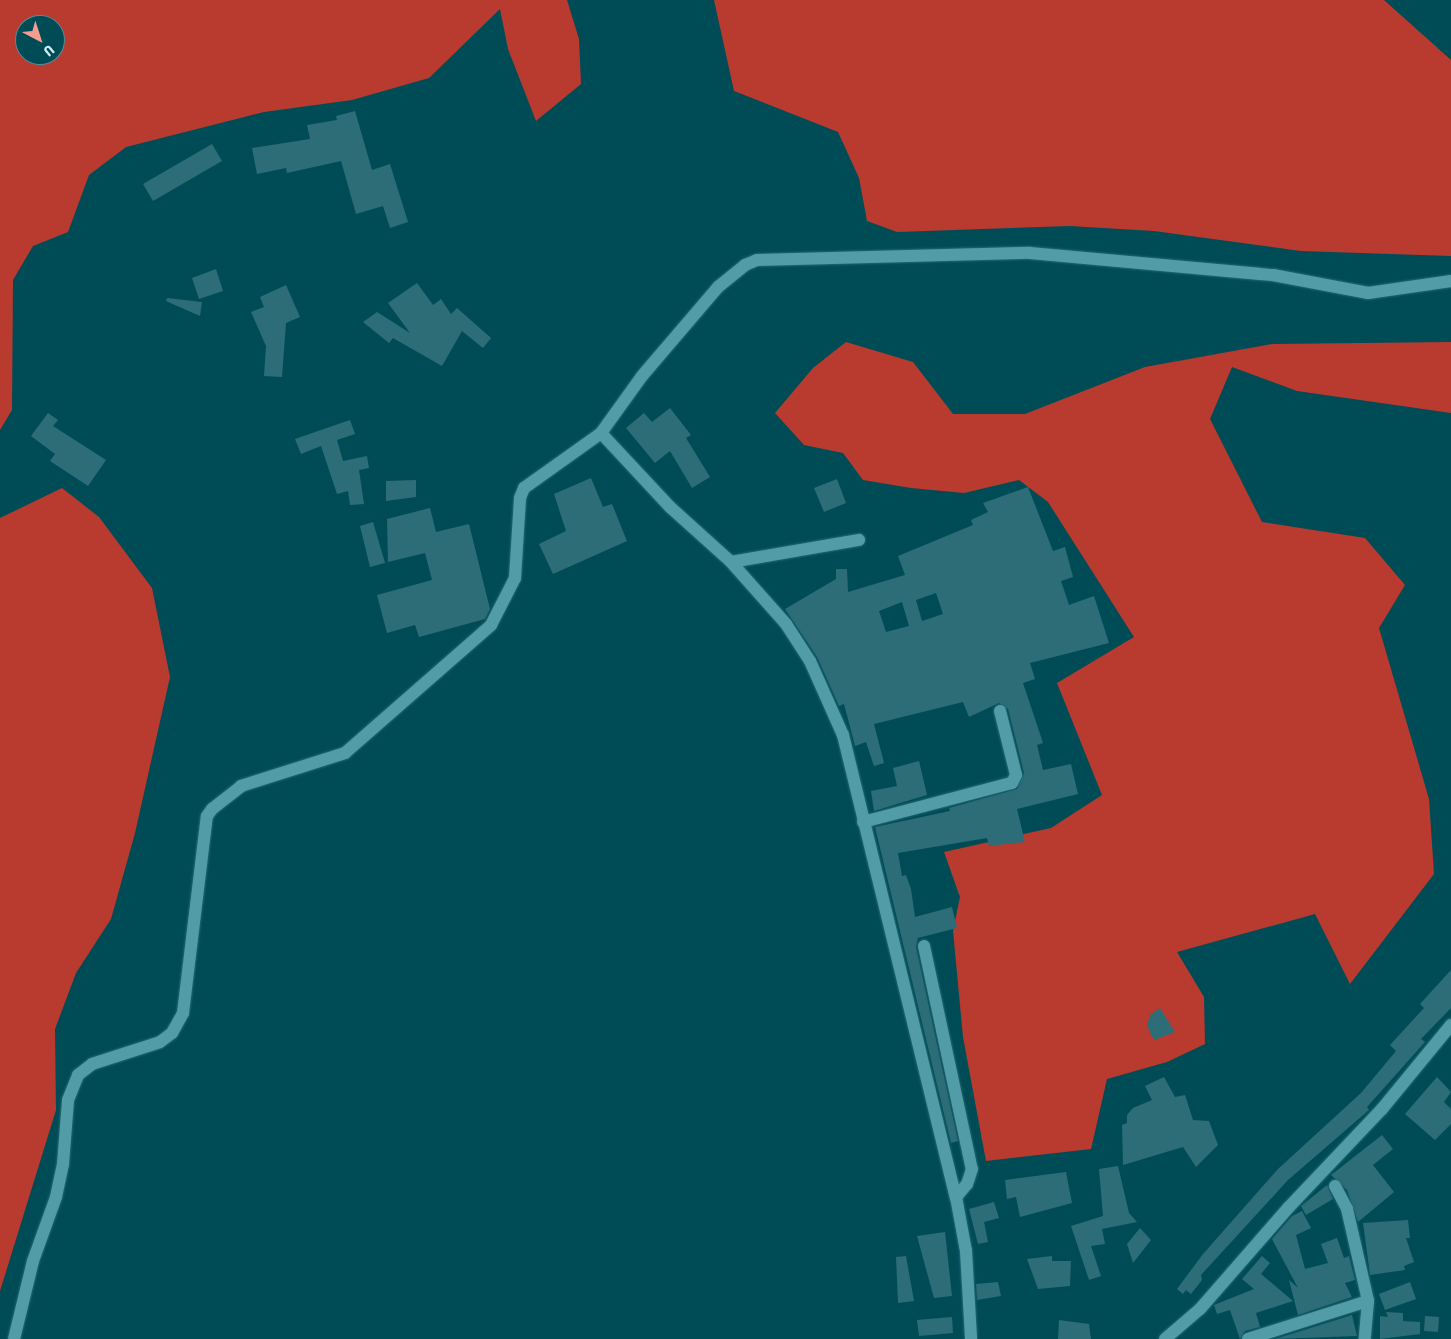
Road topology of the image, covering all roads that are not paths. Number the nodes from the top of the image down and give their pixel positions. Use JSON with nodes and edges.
{"nodes":[{"id":1,"x":1451,"y":281,"type":"edge"},
{"id":2,"x":601,"y":433,"type":"junction"},
{"id":3,"x":859,"y":540,"type":"dead end"},
{"id":4,"x":731,"y":562,"type":"junction"},
{"id":5,"x":1000,"y":711,"type":"dead end"},
{"id":6,"x":863,"y":822,"type":"junction"},
{"id":7,"x":924,"y":946,"type":"dead end"},
{"id":8,"x":1451,"y":1025,"type":"edge"},
{"id":9,"x":1335,"y":1186,"type":"dead end"},
{"id":10,"x":956,"y":1197,"type":"junction"},
{"id":11,"x":1368,"y":1301,"type":"junction"},
{"id":12,"x":972,"y":1324,"type":"junction"},
{"id":13,"x":14,"y":1339,"type":"edge"},
{"id":14,"x":970,"y":1339,"type":"edge"},
{"id":15,"x":980,"y":1339,"type":"edge"},
{"id":16,"x":1165,"y":1339,"type":"edge"},
{"id":17,"x":1248,"y":1339,"type":"edge"},
{"id":18,"x":1365,"y":1339,"type":"edge"}],
"edges":[{"from":1,"to":2,"type":"street"},
{"from":2,"to":4,"type":"street"},
{"from":2,"to":13,"type":"street"},
{"from":3,"to":4,"type":"street"},
{"from":4,"to":6,"type":"street"},
{"from":5,"to":6,"type":"street"},
{"from":6,"to":10,"type":"street"},
{"from":7,"to":10,"type":"street"},
{"from":8,"to":16,"type":"street"},
{"from":9,"to":11,"type":"street"},
{"from":10,"to":12,"type":"street"},
{"from":11,"to":17,"type":"street"},
{"from":11,"to":18,"type":"street"},
{"from":12,"to":14,"type":"street"},
{"from":12,"to":15,"type":"street"}]}
